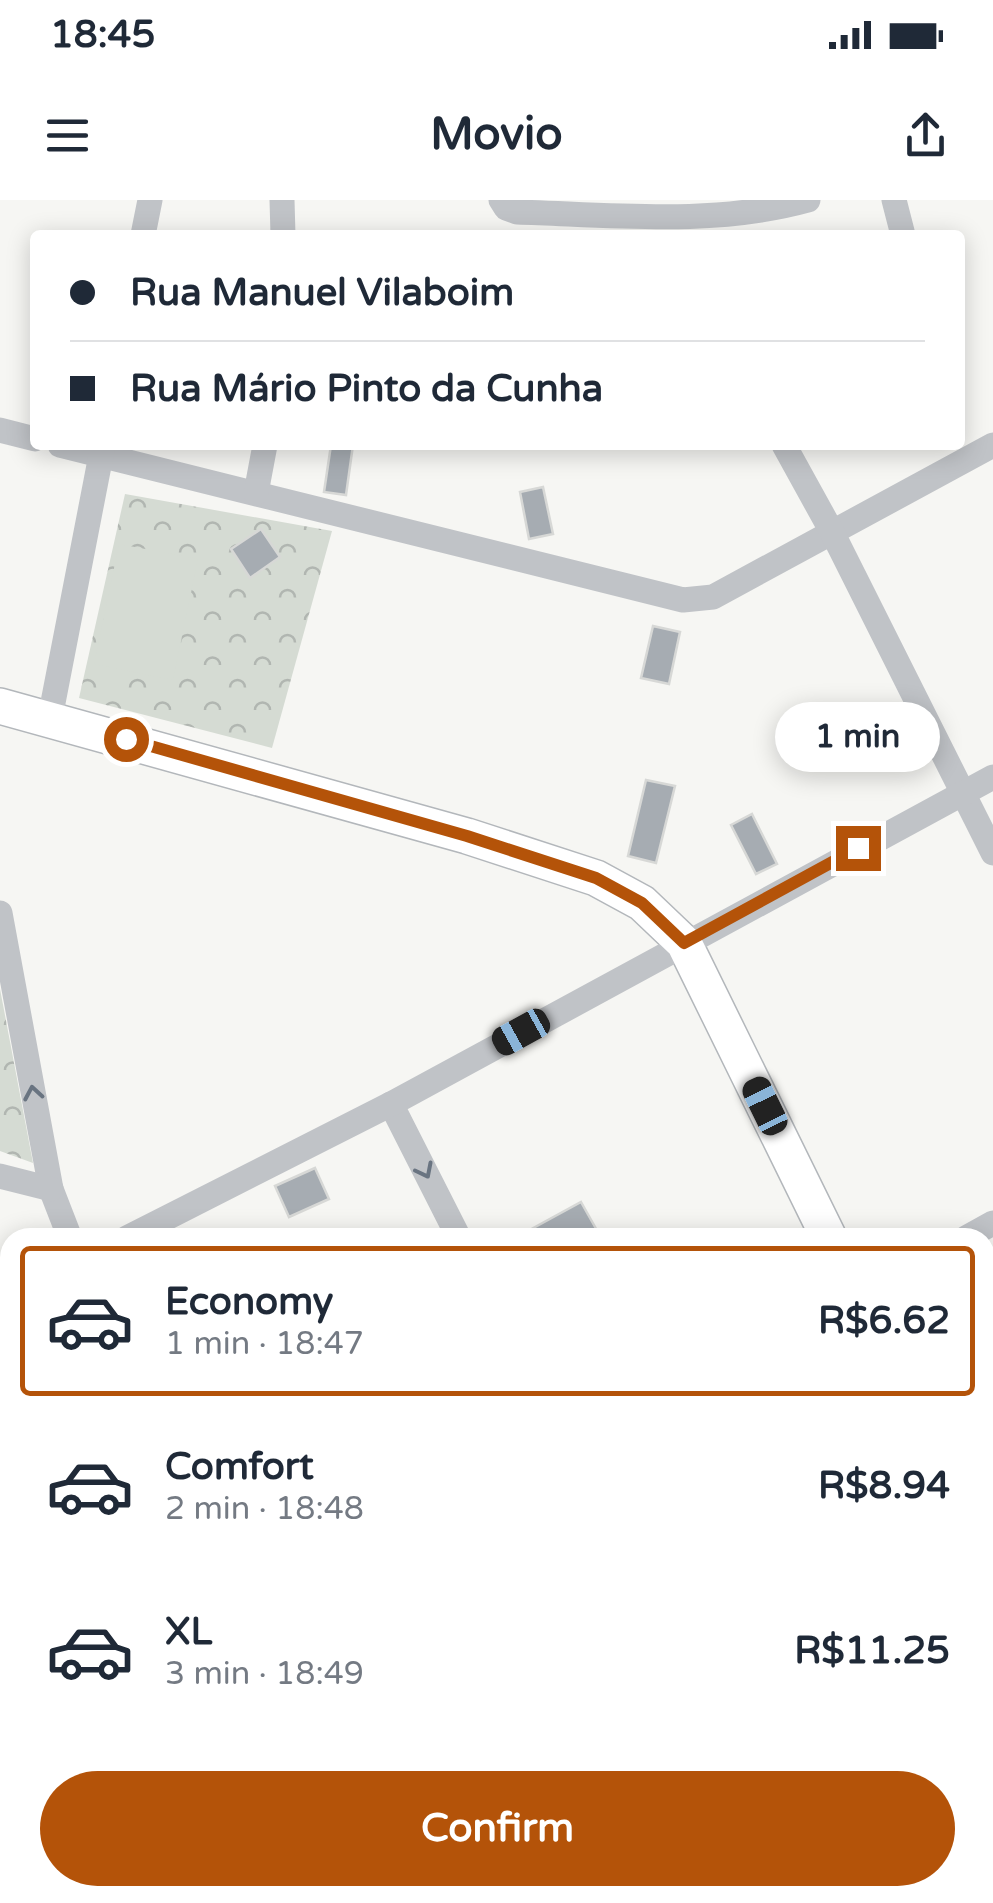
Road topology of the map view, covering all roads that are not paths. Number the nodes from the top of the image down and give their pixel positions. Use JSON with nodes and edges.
{"nodes":[{"id":1,"x":150,"y":200,"type":"edge"},
{"id":2,"x":282,"y":200,"type":"edge"},
{"id":3,"x":501,"y":200,"type":"edge"},
{"id":4,"x":808,"y":200,"type":"edge"},
{"id":5,"x":894,"y":200,"type":"edge"},
{"id":6,"x":583,"y":207,"type":"edge"},
{"id":7,"x":144,"y":230,"type":"edge"},
{"id":8,"x":283,"y":230,"type":"edge"},
{"id":9,"x":903,"y":230,"type":"edge"},
{"id":10,"x":0,"y":430,"type":"edge"},
{"id":11,"x":30,"y":438,"type":"edge"},
{"id":12,"x":993,"y":445,"type":"edge"},
{"id":13,"x":102,"y":450,"type":"edge"},
{"id":14,"x":264,"y":450,"type":"edge"},
{"id":15,"x":787,"y":450,"type":"edge"},
{"id":16,"x":256,"y":493,"type":"junction"},
{"id":17,"x":832,"y":532,"type":"junction"},
{"id":18,"x":0,"y":706,"type":"edge"},
{"id":19,"x":50,"y":718,"type":"junction"},
{"id":20,"x":993,"y":777,"type":"edge"},
{"id":21,"x":963,"y":792,"type":"junction"},
{"id":22,"x":993,"y":853,"type":"edge"},
{"id":23,"x":0,"y":912,"type":"edge"},
{"id":24,"x":684,"y":943,"type":"junction"},
{"id":25,"x":391,"y":1104,"type":"junction"},
{"id":26,"x":0,"y":1176,"type":"edge"},
{"id":27,"x":51,"y":1189,"type":"junction"},
{"id":28,"x":66,"y":1228,"type":"edge"},
{"id":29,"x":147,"y":1228,"type":"edge"},
{"id":30,"x":455,"y":1228,"type":"edge"},
{"id":31,"x":825,"y":1228,"type":"edge"}],
"edges":[{"from":1,"to":7,"type":"street"},
{"from":2,"to":8,"type":"street"},
{"from":3,"to":6,"type":"street"},
{"from":4,"to":6,"type":"street"},
{"from":5,"to":9,"type":"street"},
{"from":10,"to":11,"type":"street"},
{"from":12,"to":17,"type":"street"},
{"from":13,"to":16,"type":"street"},
{"from":13,"to":19,"type":"street"},
{"from":14,"to":16,"type":"street"},
{"from":15,"to":17,"type":"street"},
{"from":16,"to":17,"type":"street"},
{"from":17,"to":21,"type":"street"},
{"from":18,"to":19,"type":"main road"},
{"from":19,"to":24,"type":"main road"},
{"from":20,"to":21,"type":"street"},
{"from":21,"to":22,"type":"street"},
{"from":21,"to":24,"type":"street"},
{"from":27,"to":23,"type":"street","one_way":true},
{"from":24,"to":25,"type":"street"},
{"from":24,"to":31,"type":"main road"},
{"from":25,"to":29,"type":"street"},
{"from":25,"to":30,"type":"street","one_way":true},
{"from":26,"to":27,"type":"street"},
{"from":27,"to":28,"type":"street"}]}
